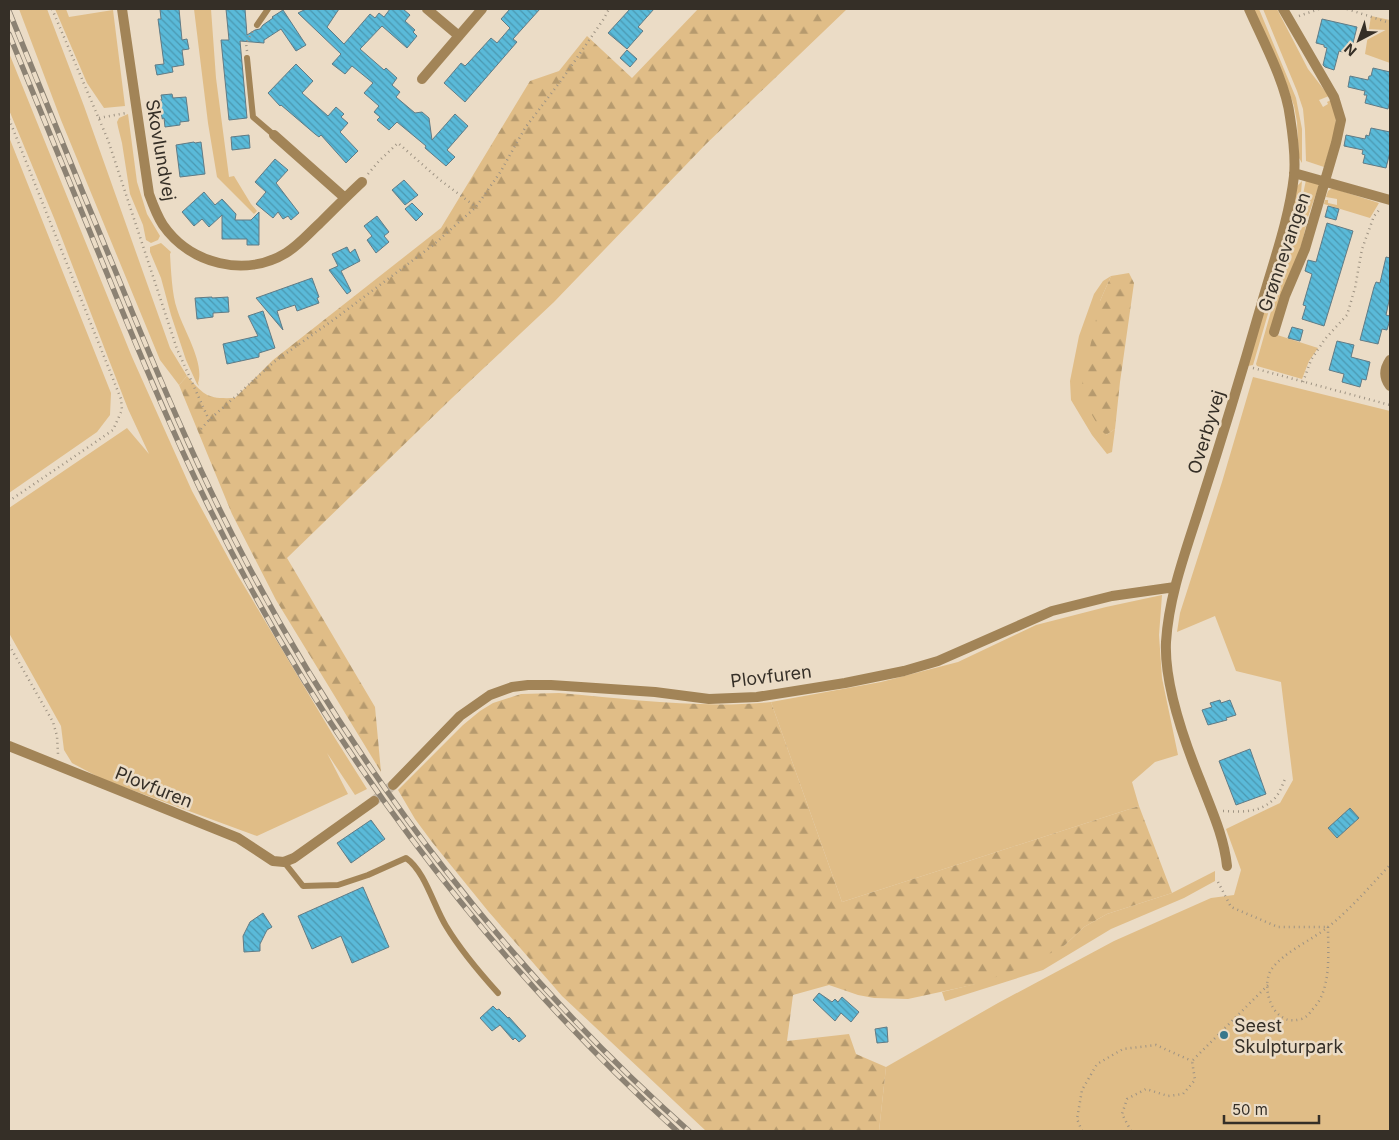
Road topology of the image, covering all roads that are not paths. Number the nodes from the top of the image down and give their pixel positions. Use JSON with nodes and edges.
{"nodes":[{"id":1,"x":122,"y":9,"type":"edge"},
{"id":2,"x":268,"y":9,"type":"edge"},
{"id":3,"x":427,"y":9,"type":"edge"},
{"id":4,"x":482,"y":9,"type":"edge"},
{"id":5,"x":1249,"y":9,"type":"edge"},
{"id":6,"x":1282,"y":9,"type":"edge"},
{"id":7,"x":257,"y":25,"type":"road end"},
{"id":8,"x":459,"y":36,"type":"junction"},
{"id":9,"x":247,"y":58,"type":"road end"},
{"id":10,"x":422,"y":79,"type":"dead end"},
{"id":11,"x":274,"y":135,"type":"joint"},
{"id":12,"x":1294,"y":173,"type":"junction"},
{"id":13,"x":362,"y":182,"type":"dead end"},
{"id":14,"x":1325,"y":182,"type":"junction"},
{"id":15,"x":345,"y":198,"type":"junction"},
{"id":16,"x":1389,"y":200,"type":"edge"},
{"id":17,"x":1274,"y":332,"type":"dead end"},
{"id":18,"x":1390,"y":360,"type":"edge"},
{"id":19,"x":1390,"y":386,"type":"edge"},
{"id":20,"x":1176,"y":587,"type":"junction"},
{"id":21,"x":9,"y":746,"type":"edge"},
{"id":22,"x":393,"y":785,"type":"tunnel mouth"},
{"id":23,"x":374,"y":801,"type":"tunnel mouth"},
{"id":24,"x":284,"y":862,"type":"junction"},
{"id":25,"x":1227,"y":866,"type":"dead end"},
{"id":26,"x":498,"y":993,"type":"dead end"}],
"edges":[{"from":1,"to":15,"type":"street","name":"Skovlundvej"},
{"from":2,"to":7,"type":"lane"},
{"from":3,"to":8,"type":"street"},
{"from":4,"to":8,"type":"street"},
{"from":5,"to":12,"type":"street","name":"Overbyvej"},
{"from":6,"to":14,"type":"street","name":"Grønnevangen"},
{"from":8,"to":10,"type":"street"},
{"from":9,"to":11,"type":"lane"},
{"from":11,"to":15,"type":"street"},
{"from":12,"to":14,"type":"street","name":"Grønnevangen"},
{"from":12,"to":20,"type":"street","name":"Overbyvej"},
{"from":13,"to":15,"type":"street","name":"Skovlundvej"},
{"from":14,"to":16,"type":"street","name":"Grønnevangen"},
{"from":14,"to":17,"type":"street","name":"Grønnevangen"},
{"from":18,"to":19,"type":"street"},
{"from":20,"to":22,"type":"street","name":"Plovfuren"},
{"from":20,"to":25,"type":"street","name":"Overbyvej"},
{"from":21,"to":24,"type":"street","name":"Plovfuren"},
{"from":23,"to":24,"type":"street"},
{"from":24,"to":26,"type":"lane"}]}
